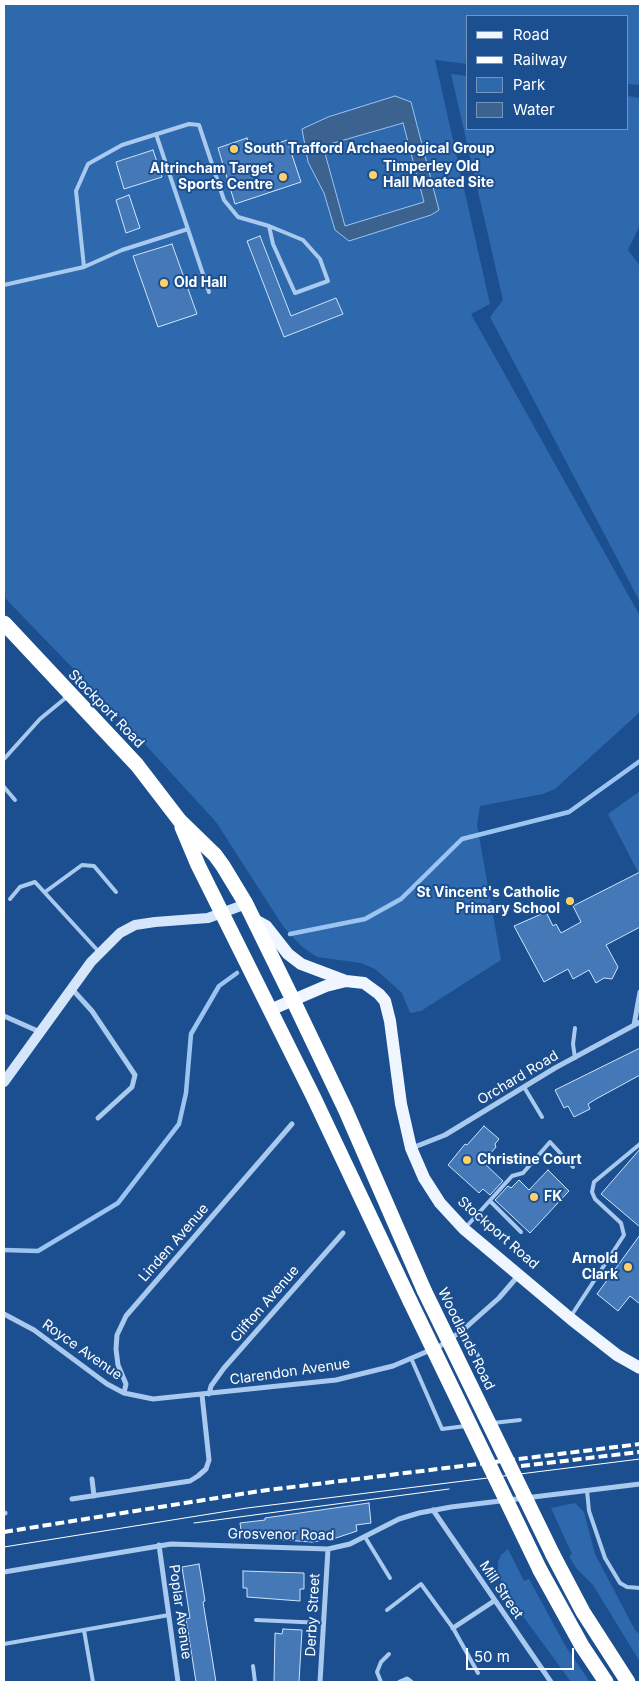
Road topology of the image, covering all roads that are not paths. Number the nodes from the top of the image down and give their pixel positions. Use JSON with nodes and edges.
{"nodes":[{"id":1,"x":156,"y":134,"type":"junction"},
{"id":2,"x":269,"y":226,"type":"junction"},
{"id":3,"x":188,"y":228,"type":"junction"},
{"id":4,"x":84,"y":267,"type":"junction"},
{"id":5,"x":4,"y":285,"type":"edge"},
{"id":6,"x":209,"y":292,"type":"dead end"},
{"id":7,"x":4,"y":623,"type":"edge"},
{"id":8,"x":69,"y":694,"type":"junction"},
{"id":9,"x":4,"y":758,"type":"edge"},
{"id":10,"x":4,"y":787,"type":"edge"},
{"id":11,"x":16,"y":800,"type":"dead end"},
{"id":12,"x":180,"y":821,"type":"junction"},
{"id":13,"x":44,"y":892,"type":"junction"},
{"id":14,"x":116,"y":892,"type":"dead end"},
{"id":15,"x":10,"y":898,"type":"dead end"},
{"id":16,"x":246,"y":904,"type":"junction"},
{"id":17,"x":224,"y":914,"type":"junction"},
{"id":18,"x":253,"y":919,"type":"junction"},
{"id":19,"x":99,"y":952,"type":"junction"},
{"id":20,"x":346,"y":981,"type":"junction"},
{"id":21,"x":72,"y":989,"type":"junction"},
{"id":22,"x":640,"y":992,"type":"edge"},
{"id":23,"x":293,"y":1000,"type":"junction"},
{"id":24,"x":270,"y":1010,"type":"junction"},
{"id":25,"x":4,"y":1016,"type":"edge"},
{"id":26,"x":640,"y":1022,"type":"edge"},
{"id":27,"x":634,"y":1025,"type":"junction"},
{"id":28,"x":575,"y":1028,"type":"dead end"},
{"id":29,"x":41,"y":1032,"type":"junction"},
{"id":30,"x":575,"y":1058,"type":"junction"},
{"id":31,"x":4,"y":1082,"type":"edge"},
{"id":32,"x":524,"y":1087,"type":"junction"},
{"id":33,"x":542,"y":1117,"type":"dead end"},
{"id":34,"x":98,"y":1118,"type":"dead end"},
{"id":35,"x":292,"y":1124,"type":"dead end"},
{"id":36,"x":640,"y":1144,"type":"edge"},
{"id":37,"x":411,"y":1148,"type":"junction"},
{"id":38,"x":572,"y":1167,"type":"dead end"},
{"id":39,"x":490,"y":1201,"type":"junction"},
{"id":40,"x":464,"y":1229,"type":"junction"},
{"id":41,"x":521,"y":1232,"type":"dead end"},
{"id":42,"x":344,"y":1233,"type":"dead end"},
{"id":43,"x":520,"y":1274,"type":"junction"},
{"id":44,"x":4,"y":1314,"type":"edge"},
{"id":45,"x":570,"y":1318,"type":"junction"},
{"id":46,"x":464,"y":1330,"type":"junction"},
{"id":47,"x":411,"y":1358,"type":"junction"},
{"id":48,"x":480,"y":1359,"type":"dead end"},
{"id":49,"x":640,"y":1368,"type":"edge"},
{"id":50,"x":124,"y":1393,"type":"junction"},
{"id":51,"x":209,"y":1394,"type":"junction"},
{"id":52,"x":202,"y":1395,"type":"junction"},
{"id":53,"x":520,"y":1420,"type":"dead end"},
{"id":54,"x":92,"y":1479,"type":"dead end"},
{"id":55,"x":640,"y":1484,"type":"edge"},
{"id":56,"x":587,"y":1490,"type":"junction"},
{"id":57,"x":94,"y":1496,"type":"junction"},
{"id":58,"x":72,"y":1499,"type":"dead end"},
{"id":59,"x":432,"y":1510,"type":"junction"},
{"id":60,"x":365,"y":1537,"type":"junction"},
{"id":61,"x":159,"y":1545,"type":"junction"},
{"id":62,"x":328,"y":1549,"type":"junction"},
{"id":63,"x":4,"y":1572,"type":"edge"},
{"id":64,"x":390,"y":1578,"type":"dead end"},
{"id":65,"x":640,"y":1588,"type":"edge"},
{"id":66,"x":494,"y":1601,"type":"junction"},
{"id":67,"x":387,"y":1610,"type":"dead end"},
{"id":68,"x":169,"y":1615,"type":"junction"},
{"id":69,"x":256,"y":1620,"type":"dead end"},
{"id":70,"x":323,"y":1623,"type":"junction"},
{"id":71,"x":453,"y":1628,"type":"junction"},
{"id":72,"x":84,"y":1630,"type":"junction"},
{"id":73,"x":4,"y":1644,"type":"edge"},
{"id":74,"x":389,"y":1654,"type":"dead end"},
{"id":75,"x":253,"y":1666,"type":"dead end"},
{"id":76,"x":478,"y":1673,"type":"dead end"},
{"id":77,"x":93,"y":1682,"type":"edge"},
{"id":78,"x":178,"y":1682,"type":"edge"},
{"id":79,"x":255,"y":1682,"type":"edge"},
{"id":80,"x":320,"y":1682,"type":"edge"},
{"id":81,"x":381,"y":1682,"type":"edge"},
{"id":82,"x":400,"y":1682,"type":"edge"},
{"id":83,"x":411,"y":1682,"type":"edge"},
{"id":84,"x":551,"y":1682,"type":"edge"},
{"id":85,"x":606,"y":1682,"type":"edge"},
{"id":86,"x":628,"y":1682,"type":"edge"}],
"edges":[{"from":1,"to":2,"type":"lane"},
{"from":1,"to":3,"type":"lane"},
{"from":1,"to":4,"type":"lane"},
{"from":2,"to":2,"type":"lane"},
{"from":3,"to":4,"type":"lane"},
{"from":3,"to":6,"type":"lane"},
{"from":4,"to":5,"type":"lane"},
{"from":7,"to":8,"type":"highway","name":"Stockport Road"},
{"from":8,"to":9,"type":"lane"},
{"from":8,"to":12,"type":"highway","name":"Stockport Road"},
{"from":10,"to":11,"type":"lane"},
{"from":12,"to":16,"type":"highway","name":"Stockport Road"},
{"from":12,"to":17,"type":"highway","name":"Stockport Road"},
{"from":13,"to":14,"type":"lane"},
{"from":13,"to":15,"type":"lane"},
{"from":13,"to":19,"type":"lane"},
{"from":16,"to":17,"type":"street"},
{"from":16,"to":18,"type":"highway","name":"Stockport Road"},
{"from":17,"to":19,"type":"street"},
{"from":17,"to":24,"type":"highway","name":"Stockport Road"},
{"from":18,"to":20,"type":"main road","name":"Stockport Road"},
{"from":18,"to":23,"type":"highway","name":"Stockport Road"},
{"from":19,"to":21,"type":"street"},
{"from":20,"to":23,"type":"main road"},
{"from":20,"to":37,"type":"main road","name":"Stockport Road"},
{"from":21,"to":29,"type":"street"},
{"from":21,"to":34,"type":"street"},
{"from":22,"to":27,"type":"street"},
{"from":23,"to":24,"type":"main road"},
{"from":23,"to":86,"type":"highway","name":"Woodlands Road","bridge":true},
{"from":24,"to":85,"type":"highway","bridge":true},
{"from":25,"to":29,"type":"street"},
{"from":26,"to":27,"type":"street","name":"Orchard Road"},
{"from":27,"to":30,"type":"street","name":"Orchard Road"},
{"from":28,"to":30,"type":"lane"},
{"from":29,"to":31,"type":"street"},
{"from":30,"to":32,"type":"street","name":"Orchard Road"},
{"from":32,"to":33,"type":"lane"},
{"from":32,"to":37,"type":"street","name":"Orchard Road"},
{"from":35,"to":50,"type":"street","name":"Linden Avenue"},
{"from":36,"to":45,"type":"lane"},
{"from":37,"to":40,"type":"main road","name":"Stockport Road"},
{"from":38,"to":39,"type":"lane"},
{"from":39,"to":40,"type":"lane"},
{"from":39,"to":41,"type":"lane"},
{"from":40,"to":43,"type":"main road","name":"Stockport Road"},
{"from":42,"to":51,"type":"street","name":"Clifton Avenue"},
{"from":43,"to":45,"type":"main road","name":"Stockport Road"},
{"from":43,"to":46,"type":"street","name":"Clarendon Avenue"},
{"from":44,"to":50,"type":"street","name":"Royce Avenue"},
{"from":45,"to":49,"type":"main road","name":"Stockport Road"},
{"from":46,"to":47,"type":"street","name":"Clarendon Avenue"},
{"from":46,"to":48,"type":"lane"},
{"from":47,"to":51,"type":"street","name":"Clarendon Avenue"},
{"from":47,"to":53,"type":"lane"},
{"from":50,"to":52,"type":"street","name":"Royce Avenue"},
{"from":51,"to":52,"type":"street","name":"Royce Avenue"},
{"from":52,"to":57,"type":"street"},
{"from":54,"to":57,"type":"street"},
{"from":55,"to":56,"type":"street","name":"Grosvenor Road"},
{"from":56,"to":59,"type":"street","name":"Grosvenor Road"},
{"from":56,"to":65,"type":"lane"},
{"from":57,"to":58,"type":"street"},
{"from":59,"to":60,"type":"street","name":"Grosvenor Road"},
{"from":59,"to":66,"type":"street","name":"Mill Street"},
{"from":60,"to":62,"type":"street","name":"Grosvenor Road"},
{"from":60,"to":64,"type":"lane"},
{"from":61,"to":62,"type":"street","name":"Grosvenor Road"},
{"from":61,"to":63,"type":"street","name":"Grosvenor Road"},
{"from":61,"to":68,"type":"street","name":"Poplar Avenue"},
{"from":62,"to":70,"type":"street","name":"Derby Street"},
{"from":66,"to":71,"type":"street"},
{"from":66,"to":84,"type":"street","name":"Mill Street"},
{"from":67,"to":71,"type":"lane"},
{"from":68,"to":72,"type":"lane"},
{"from":68,"to":78,"type":"street","name":"Poplar Avenue"},
{"from":69,"to":70,"type":"lane"},
{"from":70,"to":80,"type":"street","name":"Derby Street"},
{"from":71,"to":76,"type":"lane"},
{"from":72,"to":73,"type":"lane"},
{"from":72,"to":77,"type":"lane"},
{"from":74,"to":81,"type":"lane"},
{"from":75,"to":79,"type":"lane"},
{"from":82,"to":83,"type":"street"}]}
